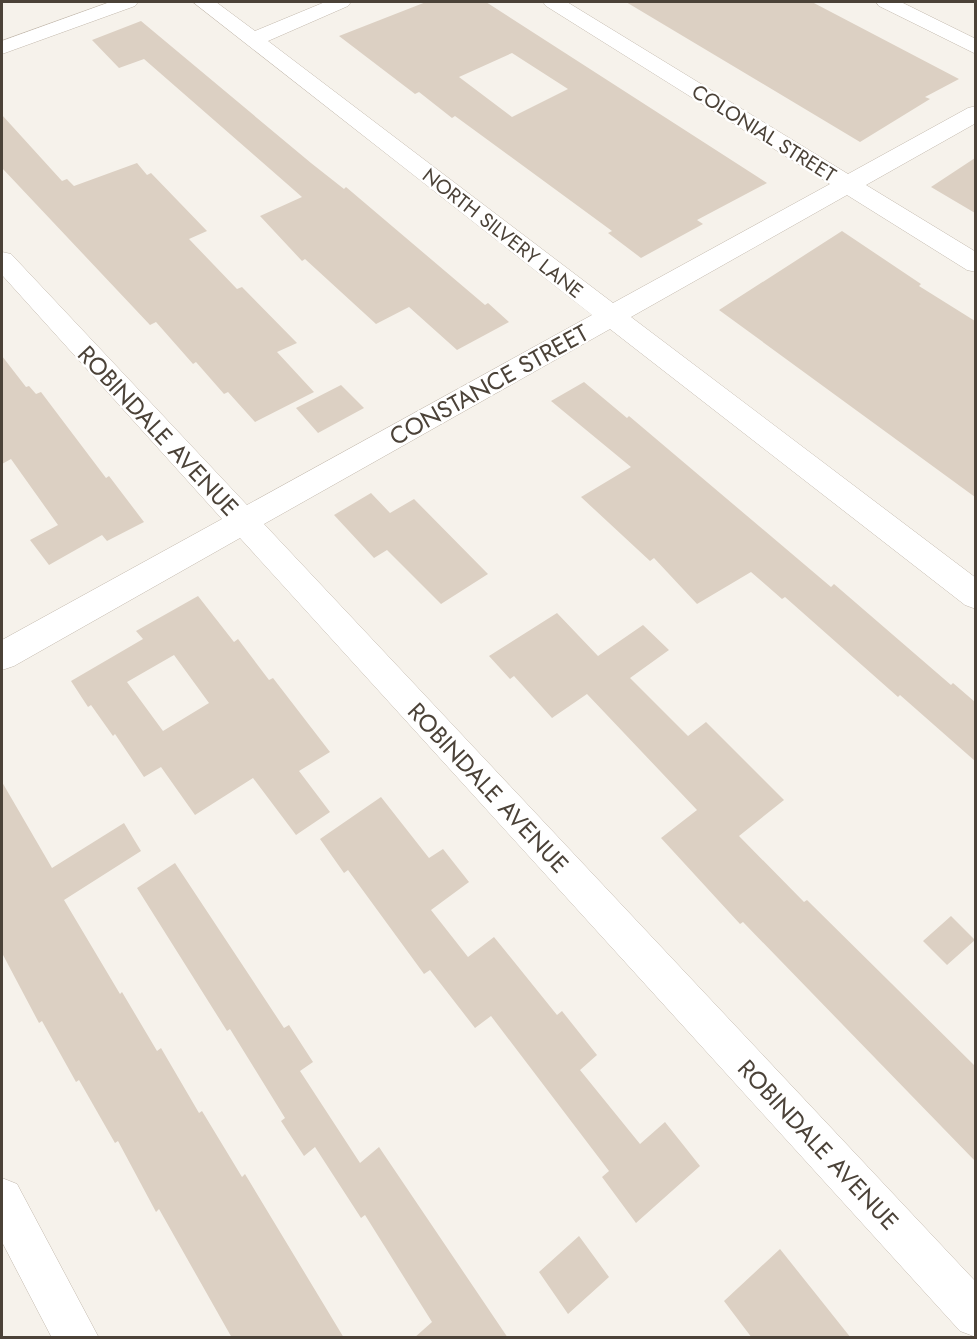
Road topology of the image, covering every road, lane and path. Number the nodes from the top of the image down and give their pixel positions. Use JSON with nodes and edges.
{"nodes":[{"id":1,"x":128,"y":2,"type":"edge"},
{"id":2,"x":203,"y":2,"type":"edge"},
{"id":3,"x":341,"y":2,"type":"edge"},
{"id":4,"x":553,"y":2,"type":"edge"},
{"id":5,"x":886,"y":2,"type":"edge"},
{"id":6,"x":253,"y":40,"type":"junction"},
{"id":7,"x":2,"y":48,"type":"edge"},
{"id":8,"x":975,"y":48,"type":"edge"},
{"id":9,"x":975,"y":113,"type":"edge"},
{"id":10,"x":847,"y":185,"type":"junction"},
{"id":11,"x":2,"y":260,"type":"edge"},
{"id":12,"x":975,"y":264,"type":"edge"},
{"id":13,"x":612,"y":316,"type":"junction"},
{"id":14,"x":242,"y":522,"type":"junction"},
{"id":15,"x":975,"y":596,"type":"edge"},
{"id":16,"x":2,"y":656,"type":"edge"},
{"id":17,"x":2,"y":1199,"type":"edge"},
{"id":18,"x":975,"y":1315,"type":"edge"},
{"id":19,"x":77,"y":1338,"type":"edge"}],
"edges":[{"from":1,"to":7,"type":"street"},
{"from":2,"to":6,"type":"street","name":"NORTH SILVERY LANE"},
{"from":3,"to":6,"type":"street"},
{"from":4,"to":10,"type":"street","name":"COLONIAL STREET"},
{"from":5,"to":8,"type":"street"},
{"from":6,"to":13,"type":"street","name":"NORTH SILVERY LANE"},
{"from":9,"to":10,"type":"street","name":"CONSTANCE STREET"},
{"from":10,"to":12,"type":"street","name":"COLONIAL STREET"},
{"from":10,"to":13,"type":"street","name":"CONSTANCE STREET"},
{"from":11,"to":14,"type":"street","name":"ROBINDALE AVENUE"},
{"from":13,"to":14,"type":"street","name":"CONSTANCE STREET"},
{"from":13,"to":15,"type":"street","name":"NORTH SILVERY LANE"},
{"from":14,"to":16,"type":"street","name":"CONSTANCE STREET"},
{"from":14,"to":18,"type":"street","name":"ROBINDALE AVENUE"},
{"from":17,"to":19,"type":"street"}]}
